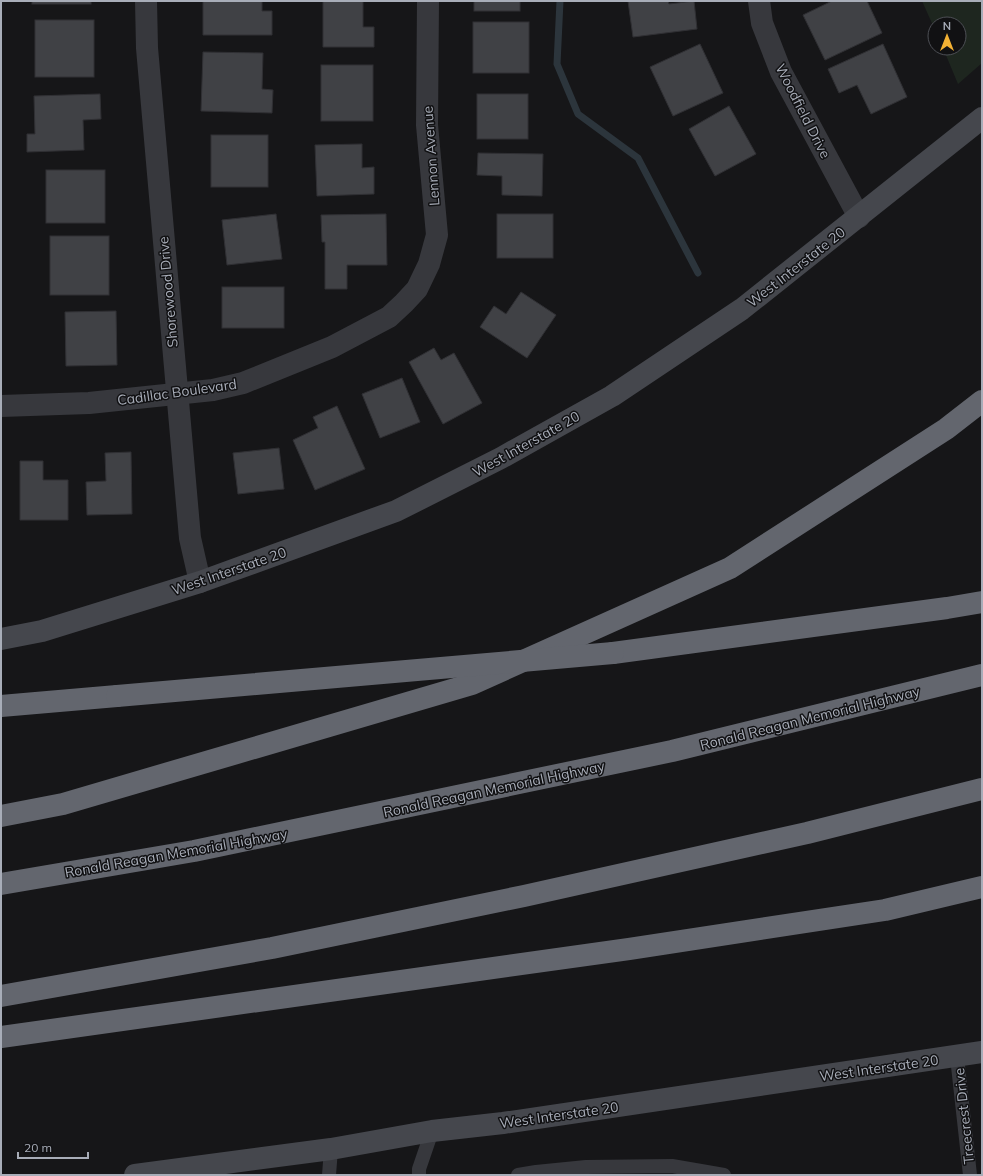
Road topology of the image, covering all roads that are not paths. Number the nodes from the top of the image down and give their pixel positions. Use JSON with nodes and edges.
{"nodes":[{"id":1,"x":146,"y":1,"type":"edge"},
{"id":2,"x":428,"y":1,"type":"edge"},
{"id":3,"x":759,"y":1,"type":"edge"},
{"id":4,"x":982,"y":118,"type":"edge"},
{"id":5,"x":859,"y":217,"type":"junction"},
{"id":6,"x":404,"y":303,"type":"joint"},
{"id":7,"x":177,"y":394,"type":"junction"},
{"id":8,"x":982,"y":401,"type":"edge"},
{"id":9,"x":1,"y":406,"type":"edge"},
{"id":10,"x":200,"y":582,"type":"junction"},
{"id":11,"x":982,"y":602,"type":"edge"},
{"id":12,"x":1,"y":639,"type":"edge"},
{"id":13,"x":982,"y":675,"type":"edge"},
{"id":14,"x":1,"y":706,"type":"edge"},
{"id":15,"x":982,"y":789,"type":"edge"},
{"id":16,"x":1,"y":816,"type":"edge"},
{"id":17,"x":1,"y":884,"type":"edge"},
{"id":18,"x":982,"y":887,"type":"edge"},
{"id":19,"x":1,"y":996,"type":"edge"},
{"id":20,"x":1,"y":1037,"type":"edge"},
{"id":21,"x":982,"y":1052,"type":"edge"},
{"id":22,"x":957,"y":1057,"type":"junction"},
{"id":23,"x":432,"y":1131,"type":"junction"},
{"id":24,"x":331,"y":1149,"type":"junction"},
{"id":25,"x":135,"y":1175,"type":"edge"},
{"id":26,"x":329,"y":1175,"type":"edge"},
{"id":27,"x":419,"y":1175,"type":"edge"},
{"id":28,"x":518,"y":1175,"type":"edge"},
{"id":29,"x":724,"y":1175,"type":"edge"},
{"id":30,"x":970,"y":1175,"type":"edge"}],
"edges":[{"from":1,"to":7,"type":"street","name":"Shorewood Drive"},
{"from":2,"to":6,"type":"street","name":"Lennon Avenue"},
{"from":3,"to":5,"type":"street","name":"Woodfield Drive"},
{"from":4,"to":5,"type":"main road","name":"West Interstate 20"},
{"from":5,"to":10,"type":"main road","name":"West Interstate 20"},
{"from":6,"to":7,"type":"street","name":"Cadillac Boulevard"},
{"from":7,"to":9,"type":"street","name":"Cadillac Boulevard"},
{"from":7,"to":10,"type":"street","name":"Shorewood Drive"},
{"from":8,"to":16,"type":"highway"},
{"from":10,"to":12,"type":"main road","name":"West Interstate 20"},
{"from":11,"to":14,"type":"highway","bridge":true},
{"from":13,"to":17,"type":"highway","name":"Ronald Reagan Memorial Highway"},
{"from":15,"to":19,"type":"highway"},
{"from":18,"to":20,"type":"highway"},
{"from":21,"to":22,"type":"main road","name":"West Interstate 20"},
{"from":22,"to":23,"type":"main road","name":"West Interstate 20"},
{"from":22,"to":30,"type":"lane","name":"Treecrest Drive"},
{"from":23,"to":24,"type":"main road","name":"West Interstate 20"},
{"from":23,"to":27,"type":"lane"},
{"from":24,"to":25,"type":"main road","name":"West Interstate 20"},
{"from":24,"to":26,"type":"lane"},
{"from":28,"to":29,"type":"lane"}]}
